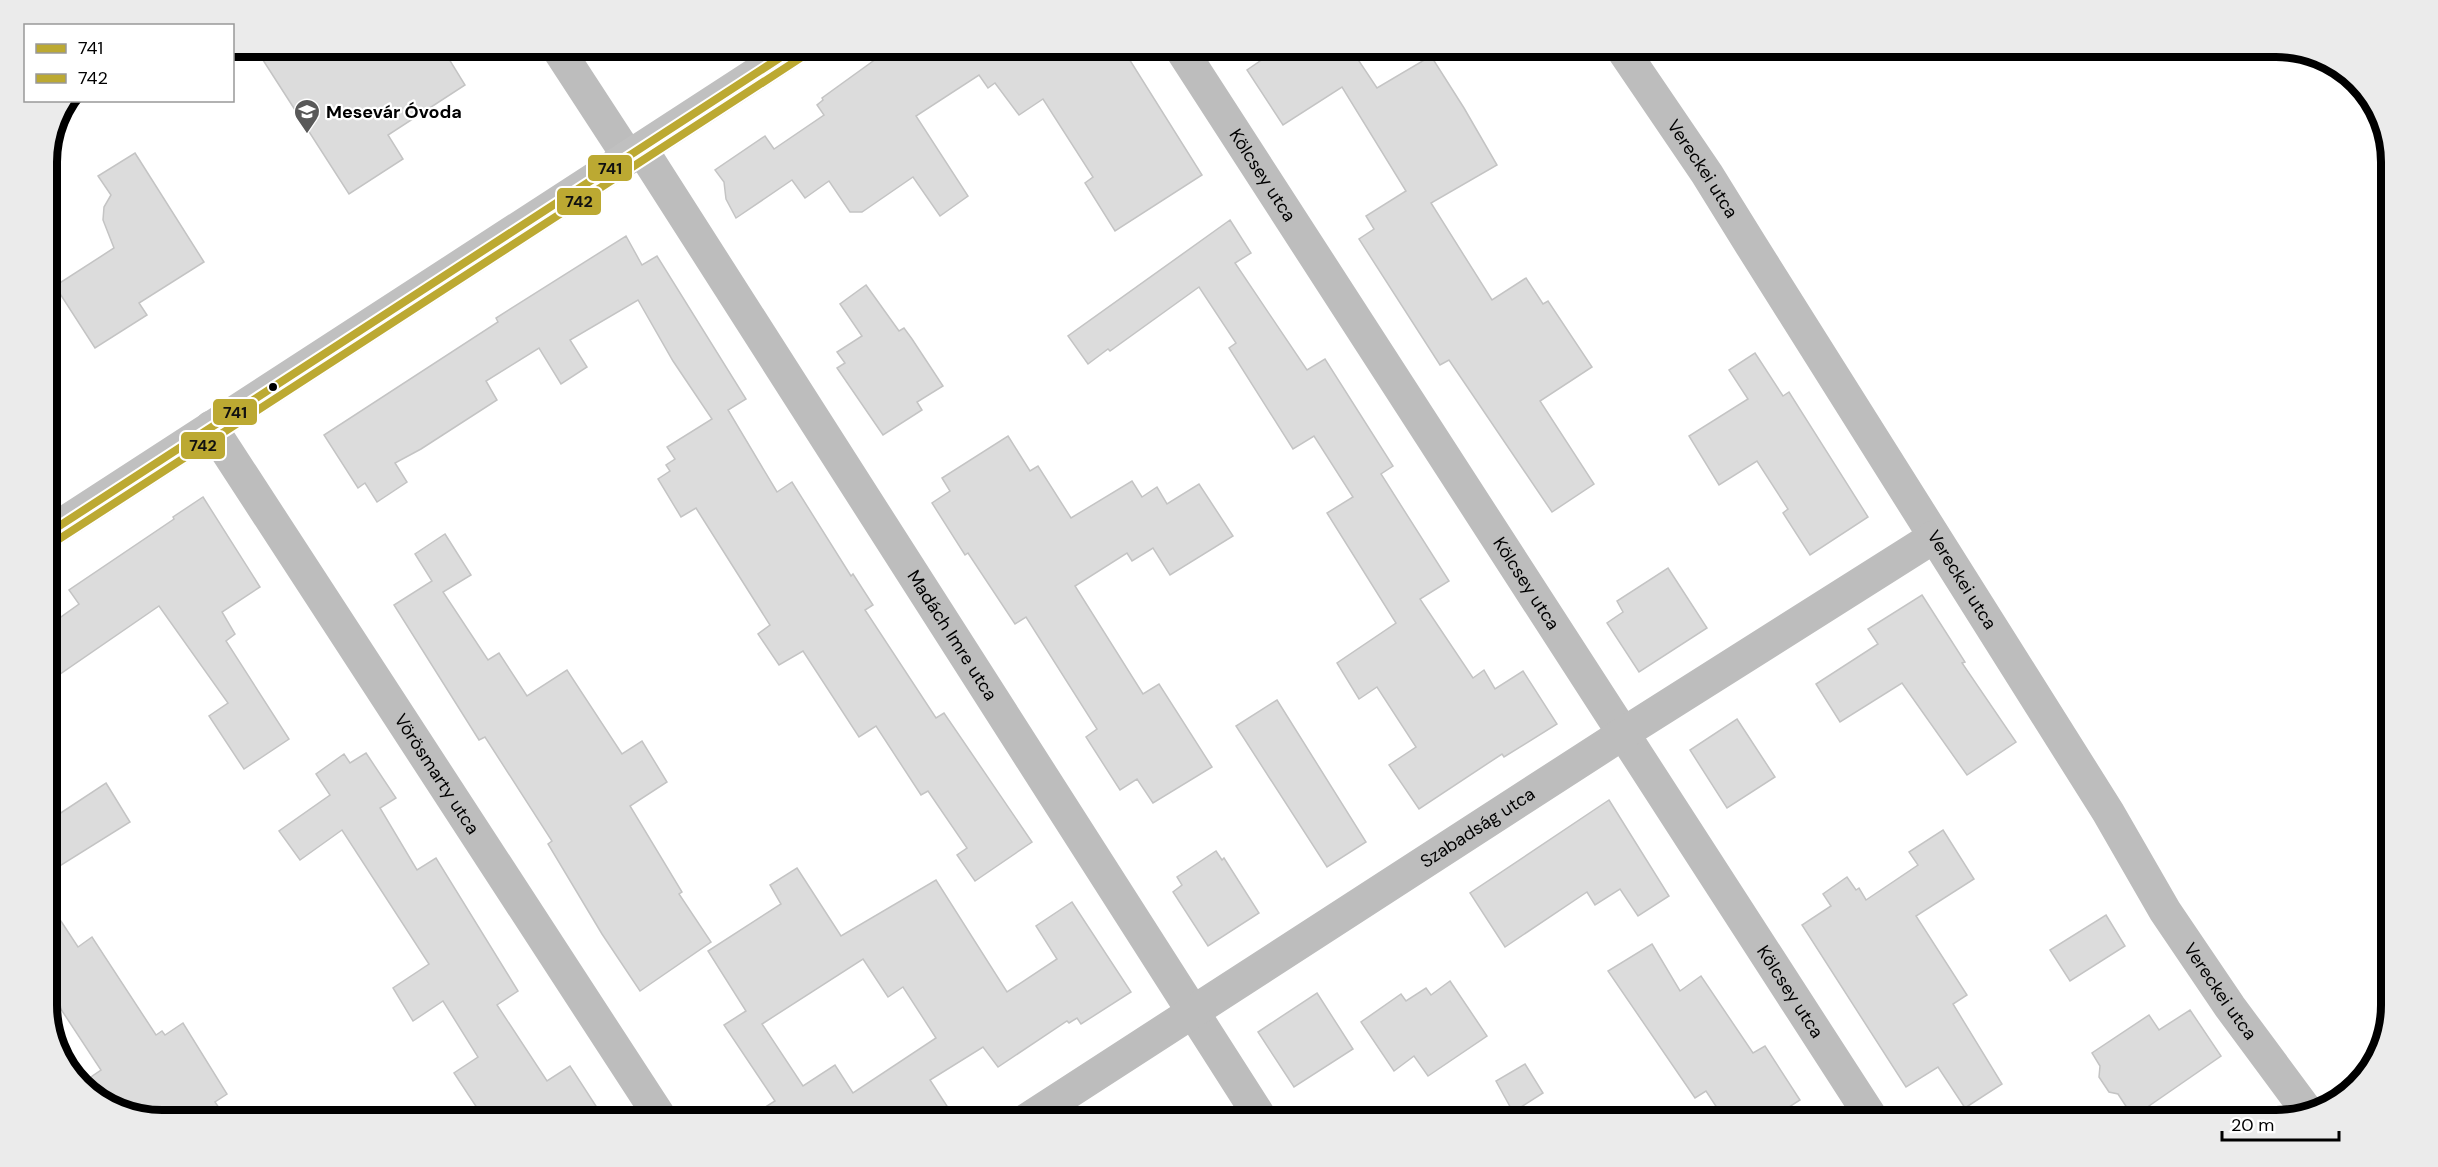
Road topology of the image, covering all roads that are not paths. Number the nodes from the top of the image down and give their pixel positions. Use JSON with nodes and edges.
{"nodes":[{"id":1,"x":564,"y":57,"type":"edge"},
{"id":2,"x":782,"y":57,"type":"edge"},
{"id":3,"x":1186,"y":57,"type":"edge"},
{"id":4,"x":1627,"y":57,"type":"edge"},
{"id":5,"x":635,"y":154,"type":"junction"},
{"id":6,"x":211,"y":427,"type":"junction"},
{"id":7,"x":57,"y":527,"type":"edge"},
{"id":8,"x":1934,"y":537,"type":"junction"},
{"id":9,"x":1624,"y":733,"type":"junction"},
{"id":10,"x":1192,"y":1013,"type":"junction"},
{"id":11,"x":2303,"y":1106,"type":"edge"},
{"id":12,"x":655,"y":1110,"type":"edge"},
{"id":13,"x":1042,"y":1110,"type":"edge"},
{"id":14,"x":1255,"y":1110,"type":"edge"},
{"id":15,"x":1867,"y":1110,"type":"edge"}],
"edges":[{"from":1,"to":5,"type":"street","name":"Madách Imre utca"},
{"from":2,"to":5,"type":"street"},
{"from":3,"to":9,"type":"street","name":"Kölcsey utca"},
{"from":4,"to":8,"type":"street","name":"Vereckei utca"},
{"from":5,"to":6,"type":"street"},
{"from":5,"to":10,"type":"street","name":"Madách Imre utca"},
{"from":6,"to":7,"type":"street"},
{"from":6,"to":12,"type":"street","name":"Vörösmarty utca"},
{"from":8,"to":9,"type":"street","name":"Szabadság utca"},
{"from":8,"to":11,"type":"street","name":"Vereckei utca"},
{"from":9,"to":10,"type":"street","name":"Szabadság utca"},
{"from":9,"to":15,"type":"street","name":"Kölcsey utca"},
{"from":10,"to":13,"type":"street","name":"Szabadság utca"},
{"from":10,"to":14,"type":"street","name":"Madách Imre utca"}]}
